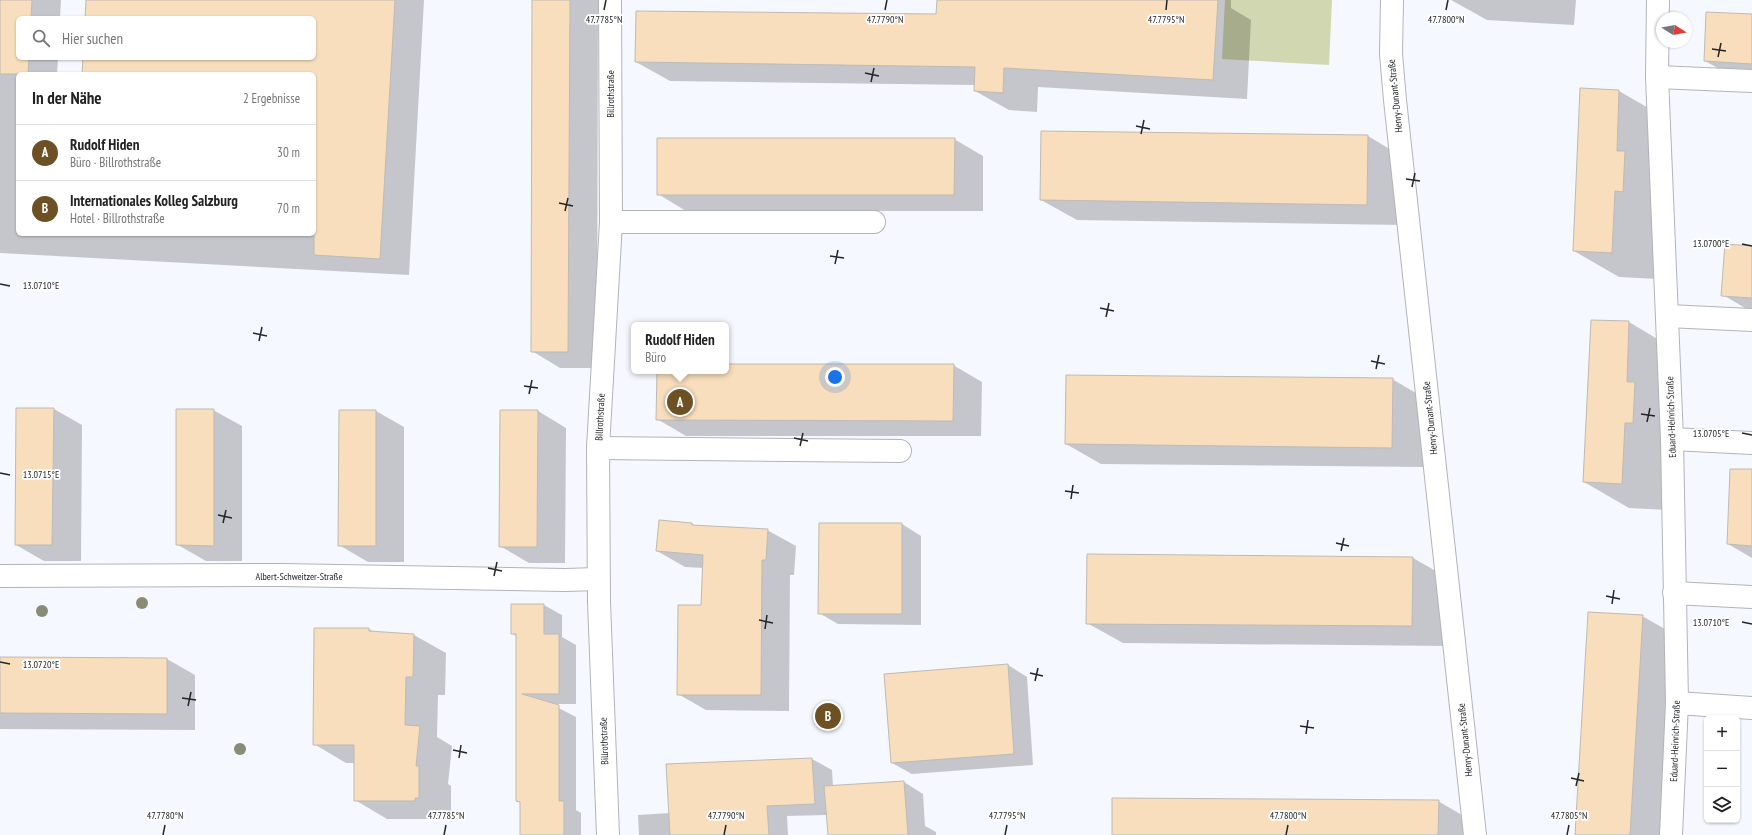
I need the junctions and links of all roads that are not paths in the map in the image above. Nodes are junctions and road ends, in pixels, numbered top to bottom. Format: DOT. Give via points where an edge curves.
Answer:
graph roads {
  1 [pos="610,0"];
  2 [pos="1392,0"];
  3 [pos="1658,0"];
  4 [pos="1657,77"];
  5 [pos="1752,80"];
  6 [pos="611,222"];
  7 [pos="874,222"];
  8 [pos="1668,316"];
  9 [pos="1752,320"];
  10 [pos="1672,439"];
  11 [pos="1752,443"];
  12 [pos="598,448"];
  13 [pos="900,451"];
  14 [pos="0,576"];
  15 [pos="598,579"];
  16 [pos="1674,593"];
  17 [pos="1752,597"];
  18 [pos="1677,703"];
  19 [pos="1752,708"];
  20 [pos="608,835"];
  21 [pos="1475,835"];
  22 [pos="1671,835"];
  1 -- 6 [label="street, Billrothstraße"];
  2 -- 21 [label="street, Henry-Dunant-Straße" via="1391,54 1395,100"];
  3 -- 4 [label="street, Eduard-Heinrich-Straße"];
  4 -- 5 [label="street"];
  4 -- 8 [label="street, Eduard-Heinrich-Straße"];
  6 -- 7 [label="street"];
  6 -- 12 [label="street, Billrothstraße"];
  8 -- 9 [label="street"];
  8 -- 10 [label="street, Eduard-Heinrich-Straße"];
  10 -- 11 [label="street"];
  10 -- 16 [label="street, Eduard-Heinrich-Straße"];
  12 -- 13 [label="street"];
  12 -- 15 [label="street, Billrothstraße"];
  14 -- 15 [label="street, Albert-Schweitzer-Straße" via="282,575"];
  15 -- 20 [label="street, Billrothstraße"];
  16 -- 17 [label="street"];
  16 -- 18 [label="street, Eduard-Heinrich-Straße"];
  18 -- 19 [label="street"];
  18 -- 22 [label="street, Eduard-Heinrich-Straße"];
}
